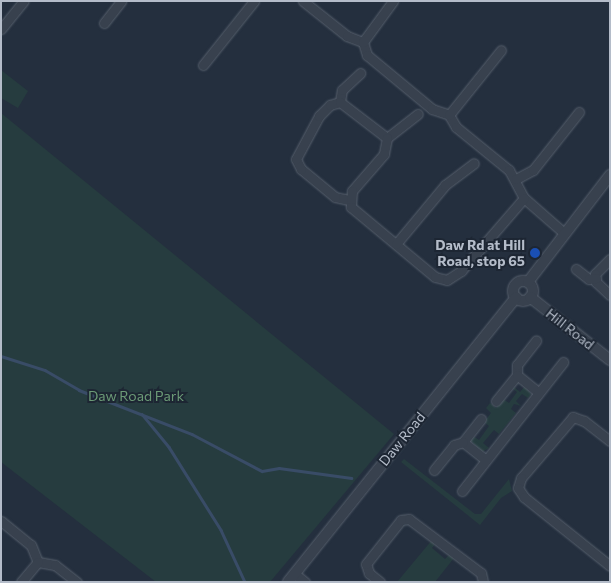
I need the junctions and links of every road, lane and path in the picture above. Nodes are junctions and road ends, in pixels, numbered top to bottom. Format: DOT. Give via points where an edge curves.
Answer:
graph roads {
  1 [pos="24,1"];
  2 [pos="121,1"];
  3 [pos="254,1"];
  4 [pos="303,1"];
  5 [pos="393,1"];
  6 [pos="104,23"];
  7 [pos="1,29"];
  8 [pos="363,42"];
  9 [pos="501,50"];
  10 [pos="203,65"];
  11 [pos="360,72"];
  12 [pos="340,102"];
  13 [pos="579,112"];
  14 [pos="418,114"];
  15 [pos="449,114"];
  16 [pos="387,138"];
  17 [pos="474,163"];
  18 [pos="610,175"];
  19 [pos="516,179"];
  20 [pos="524,198"];
  21 [pos="349,200"];
  22 [pos="564,233"];
  23 [pos="396,244"];
  24 [pos="610,259"];
  25 [pos="576,270"];
  26 [pos="596,278"];
  27 [pos="528,282"];
  28 [pos="610,295"];
  29 [pos="516,297"];
  30 [pos="530,298"];
  31 [pos="536,341"];
  32 [pos="610,360"];
  33 [pos="563,362"];
  34 [pos="517,375"];
  35 [pos="538,392"];
  36 [pos="496,401"];
  37 [pos="481,419"];
  38 [pos="610,441"];
  39 [pos="463,442"];
  40 [pos="486,460"];
  41 [pos="434,470"];
  42 [pos="462,491"];
  43 [pos="1,521"];
  44 [pos="38,562"];
  45 [pos="610,566"];
  46 [pos="291,578"];
  47 [pos="21,582"];
  48 [pos="76,582"];
  49 [pos="305,582"];
  50 [pos="380,582"];
  51 [pos="483,582"];
  1 -- 7 [label="street"];
  2 -- 6 [label="street"];
  3 -- 10 [label="street"];
  4 -- 8 [label="street" via="347,36"];
  5 -- 8 [label="street"];
  8 -- 15 [label="street" via="367,55 432,109"];
  9 -- 15 [label="street"];
  11 -- 12 [label="street" via="342,90"];
  12 -- 16 [label="street"];
  12 -- 21 [label="street" via="319,116 296,160 301,169 335,197"];
  13 -- 19 [label="street" via="533,170"];
  14 -- 16 [label="street"];
  15 -- 19 [label="street" via="456,127"];
  16 -- 21 [label="street" via="384,154"];
  17 -- 23 [label="street" via="445,186"];
  18 -- 22 [label="street, Daw Road"];
  19 -- 20 [label="street"];
  20 -- 22 [label="street"];
  20 -- 23 [label="street" via="461,271 447,280 435,277"];
  21 -- 23 [label="street" via="355,213"];
  22 -- 27 [label="street, Daw Road"];
  24 -- 26 [label="street" via="598,270"];
  25 -- 26 [label="street" via="589,279"];
  26 -- 28 [label="street"];
  27 -- 29 [label="street, Daw Road" via="516,284"];
  27 -- 30 [label="street" via="533,290"];
  29 -- 30 [label="street"];
  29 -- 46 [label="street, Daw Road"];
  30 -- 32 [label="street, Hill Road"];
  31 -- 34 [label="street" via="517,365"];
  33 -- 35 [label="street"];
  34 -- 35 [label="street"];
  34 -- 36 [label="street"];
  35 -- 40 [label="street"];
  37 -- 39 [label="street"];
  38 -- 45 [label="street" via="584,420 573,417 521,478 518,488 524,497"];
  39 -- 40 [label="street"];
  39 -- 41 [label="street" via="454,445"];
  40 -- 42 [label="street"];
  43 -- 44 [label="street" via="31,545"];
  44 -- 47 [label="street"];
  44 -- 48 [label="street" via="56,565"];
  46 -- 49 [label="street"];
  50 -- 51 [label="street" via="369,574 366,564 400,520 409,519 480,573"];
}
